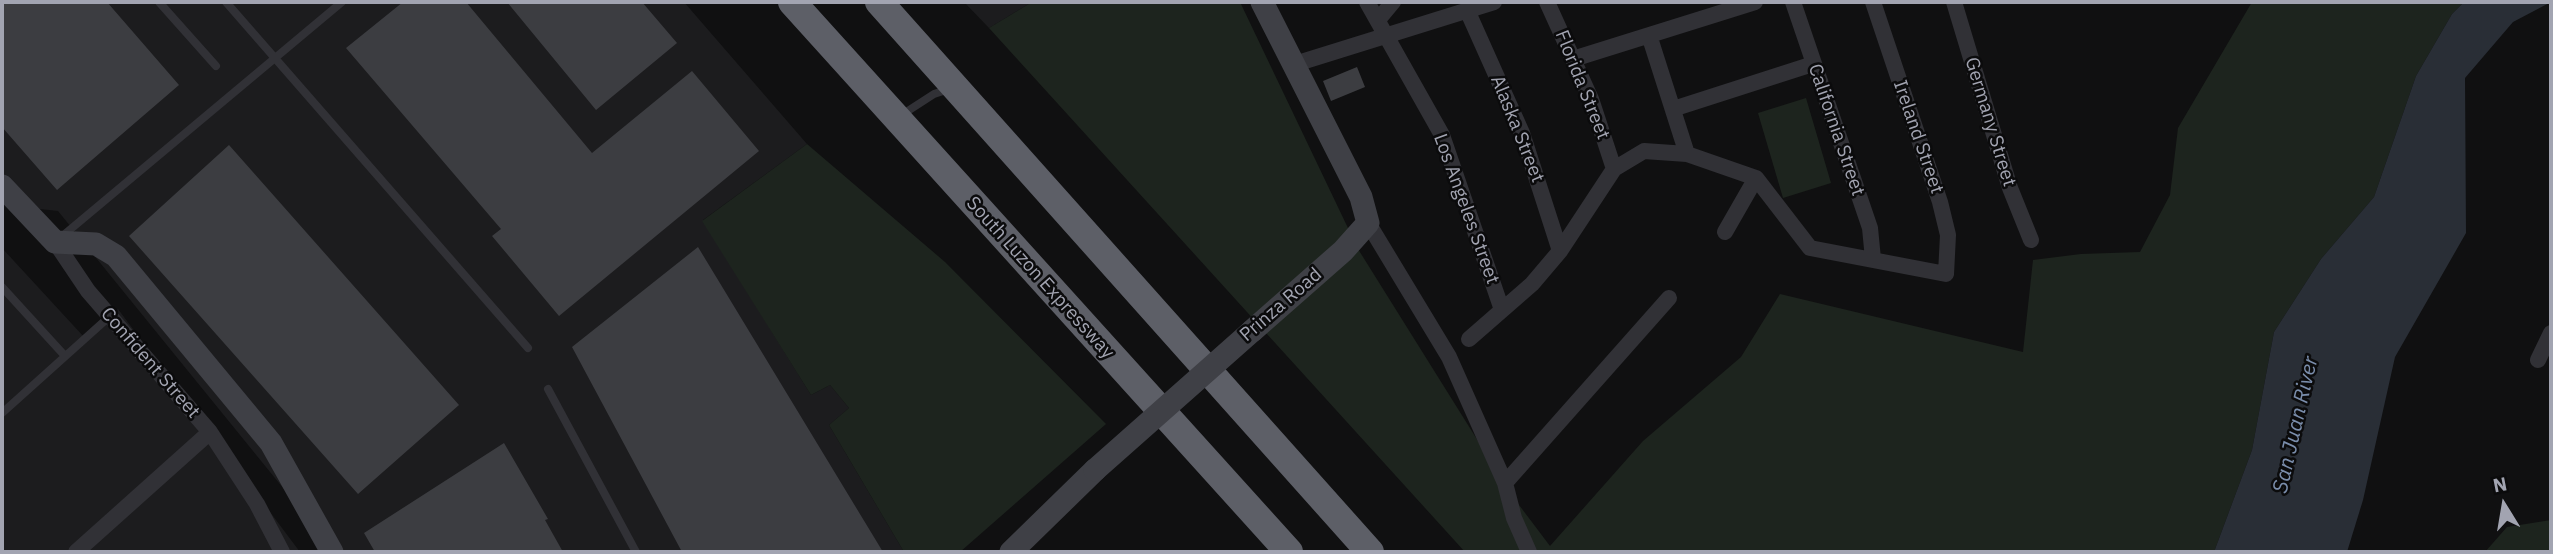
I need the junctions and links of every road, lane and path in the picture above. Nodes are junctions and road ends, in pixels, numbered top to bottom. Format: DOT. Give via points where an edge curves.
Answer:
graph roads {
  1 [pos="159,2"];
  2 [pos="226,2"];
  3 [pos="342,2"];
  4 [pos="792,2"];
  5 [pos="879,2"];
  6 [pos="1262,2"];
  7 [pos="1367,2"];
  8 [pos="1392,2"];
  9 [pos="1494,2"];
  10 [pos="1547,2"];
  11 [pos="1755,2"];
  12 [pos="1793,2"];
  13 [pos="1873,2"];
  14 [pos="1954,2"];
  15 [pos="1467,10"];
  16 [pos="1378,20"];
  17 [pos="1387,35"];
  18 [pos="1649,35"];
  19 [pos="276,59"];
  20 [pos="1573,59"];
  21 [pos="1295,64"];
  22 [pos="1813,64"];
  23 [pos="216,66"];
  24 [pos="956,87"];
  25 [pos="1673,109"];
  26 [pos="897,118"];
  27 [pos="1687,154"];
  28 [pos="1614,169"];
  29 [pos="1756,178"];
  30 [pos="2,186"];
  31 [pos="1368,223"];
  32 [pos="1726,232"];
  33 [pos="2031,240"];
  34 [pos="55,242"];
  35 [pos="1560,251"];
  36 [pos="1873,259"];
  37 [pos="2,287"];
  38 [pos="1669,298"];
  39 [pos="1502,310"];
  40 [pos="109,317"];
  41 [pos="2551,333"];
  42 [pos="1469,339"];
  43 [pos="528,348"];
  44 [pos="65,356"];
  45 [pos="2538,360"];
  46 [pos="548,389"];
  47 [pos="2,413"];
  48 [pos="210,432"];
  49 [pos="1505,483"];
  50 [pos="76,552"];
  51 [pos="282,552"];
  52 [pos="332,552"];
  53 [pos="636,552"];
  54 [pos="1011,552"];
  55 [pos="1289,552"];
  56 [pos="1370,552"];
  57 [pos="1529,552"];
  1 -- 23 [label="lane"];
  2 -- 19 [label="lane"];
  3 -- 19 [label="lane"];
  4 -- 26 [label="highway, South Luzon Expressway"];
  5 -- 24 [label="highway"];
  6 -- 21 [label="main road"];
  7 -- 16 [label="street, Los Angeles Street"];
  8 -- 16 [label="street"];
  9 -- 15 [label="street"];
  10 -- 20 [label="street, Florida Street"];
  11 -- 18 [label="street"];
  12 -- 22 [label="street, California Street"];
  13 -- 36 [label="street, Ireland Street" via="1948,235 1946,274"];
  14 -- 33 [label="street, Germany Street" via="2010,188"];
  15 -- 17 [label="street"];
  15 -- 35 [label="street, Alaska Street" via="1522,133"];
  16 -- 17 [label="street, Los Angeles Street"];
  17 -- 21 [label="street"];
  17 -- 39 [label="street, Los Angeles Street" via="1442,135"];
  18 -- 20 [label="street"];
  18 -- 25 [label="street"];
  19 -- 34 [label="lane"];
  19 -- 43 [label="lane"];
  20 -- 28 [label="street, Florida Street"];
  21 -- 31 [label="main road" via="1362,197"];
  22 -- 25 [label="street"];
  22 -- 36 [label="street, California Street" via="1870,228"];
  24 -- 26 [label="lane" via="934,94"];
  24 -- 56 [label="highway"];
  25 -- 27 [label="street"];
  26 -- 55 [label="highway, South Luzon Expressway"];
  27 -- 28 [label="street" via="1644,151"];
  27 -- 29 [label="street"];
  28 -- 35 [label="street"];
  29 -- 32 [label="street"];
  29 -- 36 [label="street" via="1810,248"];
  30 -- 34 [label="main road, Confident Street"];
  31 -- 49 [label="street" via="1449,357"];
  31 -- 54 [label="main road, Prinza Road, bridge" via="1343,251 1095,470"];
  34 -- 40 [label="street, Confident Street"];
  34 -- 52 [label="main road" via="96,244 116,256 271,443"];
  35 -- 39 [label="street"];
  37 -- 44 [label="lane"];
  38 -- 49 [label="street"];
  39 -- 42 [label="street"];
  40 -- 44 [label="lane"];
  40 -- 48 [label="street, Confident Street"];
  41 -- 45 [label="street"];
  44 -- 47 [label="lane"];
  46 -- 53 [label="lane"];
  48 -- 50 [label="street"];
  48 -- 51 [label="street, Confident Street"];
  49 -- 57 [label="street"];
}
